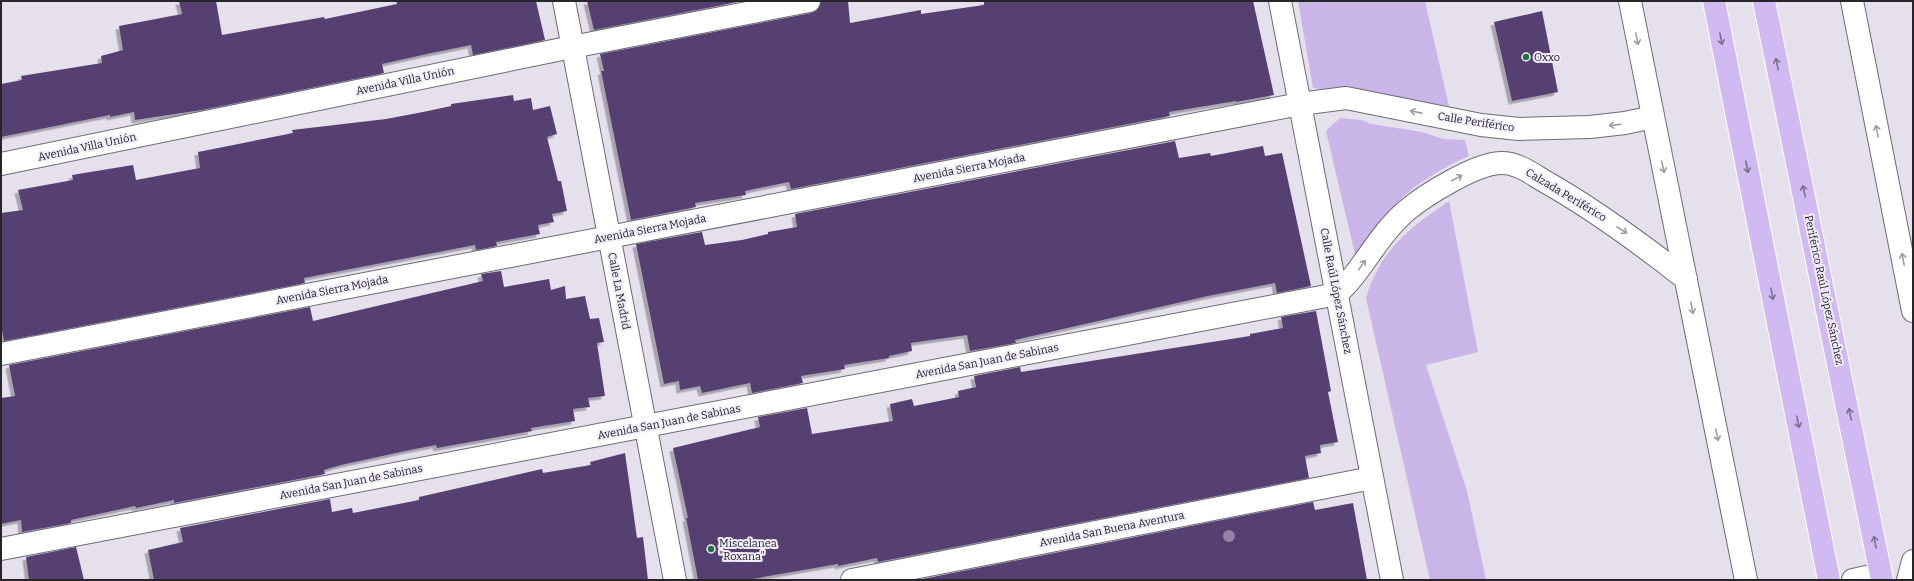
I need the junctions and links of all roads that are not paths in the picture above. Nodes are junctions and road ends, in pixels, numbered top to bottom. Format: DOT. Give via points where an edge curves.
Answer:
graph roads {
  1 [pos="564,1"];
  2 [pos="809,1"];
  3 [pos="1280,1"];
  4 [pos="1630,1"];
  5 [pos="1714,1"];
  6 [pos="1764,1"];
  7 [pos="1852,1"];
  8 [pos="572,46"];
  9 [pos="1300,104"];
  10 [pos="1653,118"];
  11 [pos="1,164"];
  12 [pos="609,237"];
  13 [pos="1686,279"];
  14 [pos="1337,294"];
  15 [pos="1913,311"];
  16 [pos="1,354"];
  17 [pos="645,426"];
  18 [pos="1372,478"];
  19 [pos="1,549"];
  20 [pos="1913,561"];
  21 [pos="675,580"];
  22 [pos="852,580"];
  23 [pos="1392,580"];
  24 [pos="1746,580"];
  25 [pos="1829,580"];
  26 [pos="1853,580"];
  27 [pos="1881,580"];
  28 [pos="1908,580"];
  1 -- 8 [label="street, Calle La Madrid"];
  2 -- 8 [label="street, Avenida Villa Unión"];
  3 -- 9 [label="street, Calle Raúl López Sánchez"];
  4 -- 10 [label="street, one-way"];
  5 -- 25 [label="highway, one-way"];
  27 -- 6 [label="highway, Periférico Raúl López Sánchez, one-way"];
  15 -- 7 [label="street, one-way"];
  8 -- 11 [label="street, Avenida Villa Unión"];
  8 -- 12 [label="street, Calle La Madrid"];
  10 -- 9 [label="street, Calle Periférico, one-way" via="1590,128 1519,129 1481,125 1346,98"];
  9 -- 12 [label="street, Avenida Sierra Mojada"];
  9 -- 14 [label="street, Calle Raúl López Sánchez"];
  10 -- 13 [label="street, one-way"];
  12 -- 16 [label="street, Avenida Sierra Mojada"];
  12 -- 17 [label="street, Calle La Madrid"];
  14 -- 13 [label="street, Calzada Periférico, one-way" via="1386,231 1406,211 1430,193 1461,176 1500,163 1519,167 1565,193 1628,234"];
  13 -- 24 [label="street, one-way"];
  14 -- 17 [label="street, Avenida San Juan de Sabinas"];
  14 -- 18 [label="street, Calle Raúl López Sánchez"];
  17 -- 19 [label="street, Avenida San Juan de Sabinas"];
  17 -- 21 [label="street, Calle La Madrid"];
  18 -- 22 [label="street, Avenida San Buena Aventura"];
  18 -- 23 [label="street, Calle Raúl López Sánchez"];
  20 -- 28 [label="street"];
  26 -- 27 [label="street, Periférico Raúl López Sánchez" via="1871,576"];
}
